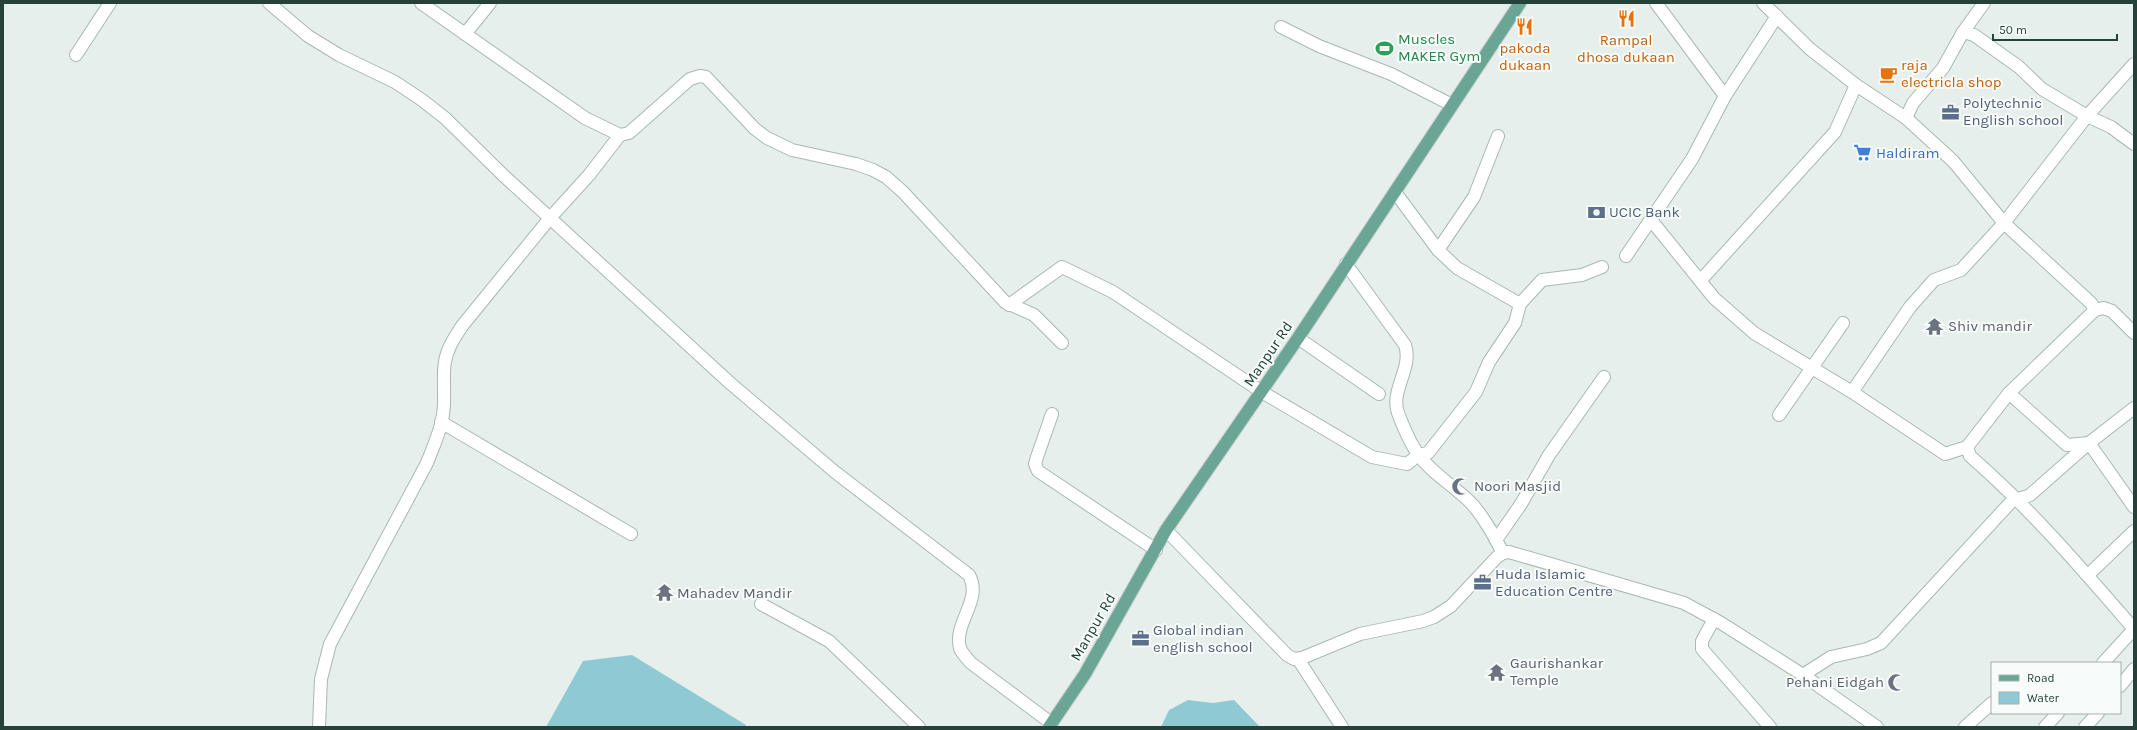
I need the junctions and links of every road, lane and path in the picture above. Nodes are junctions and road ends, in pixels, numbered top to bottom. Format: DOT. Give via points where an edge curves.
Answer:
graph roads {
  1 [pos="110,3"];
  2 [pos="269,3"];
  3 [pos="421,3"];
  4 [pos="490,3"];
  5 [pos="1520,3"];
  6 [pos="1656,3"];
  7 [pos="1763,3"];
  8 [pos="1984,3"];
  9 [pos="1777,16"];
  10 [pos="1281,27"];
  11 [pos="1963,32"];
  12 [pos="466,34"];
  13 [pos="76,55"];
  14 [pos="2134,64"];
  15 [pos="1856,85"];
  16 [pos="1724,96"];
  17 [pos="1452,105"];
  18 [pos="2087,116"];
  19 [pos="1906,118"];
  20 [pos="620,135"];
  21 [pos="1498,136"];
  22 [pos="2134,144"];
  23 [pos="1396,192"];
  24 [pos="550,218"];
  25 [pos="1651,220"];
  26 [pos="2004,223"];
  27 [pos="1438,250"];
  28 [pos="1626,256"];
  29 [pos="1346,264"];
  30 [pos="1602,267"];
  31 [pos="1701,280"];
  32 [pos="1520,304"];
  33 [pos="1009,305"];
  34 [pos="2095,310"];
  35 [pos="1843,323"];
  36 [pos="2134,333"];
  37 [pos="1298,338"];
  38 [pos="1062,343"];
  39 [pos="1811,368"];
  40 [pos="1604,377"];
  41 [pos="1262,392"];
  42 [pos="1852,392"];
  43 [pos="2009,393"];
  44 [pos="1379,394"];
  45 [pos="2134,408"];
  46 [pos="1052,414"];
  47 [pos="1780,415"];
  48 [pos="441,422"];
  49 [pos="2089,443"];
  50 [pos="1967,446"];
  51 [pos="1418,455"];
  52 [pos="2017,498"];
  53 [pos="2134,508"];
  54 [pos="1166,530"];
  55 [pos="2134,531"];
  56 [pos="631,534"];
  57 [pos="1496,540"];
  58 [pos="1156,550"];
  59 [pos="1503,553"];
  60 [pos="2088,575"];
  61 [pos="761,604"];
  62 [pos="1714,619"];
  63 [pos="2134,629"];
  64 [pos="1298,659"];
  65 [pos="2104,662"];
  66 [pos="2134,669"];
  67 [pos="1803,675"];
  68 [pos="2121,685"];
  69 [pos="1991,704"];
  70 [pos="2057,714"];
  71 [pos="2097,714"];
  72 [pos="1050,725"];
  73 [pos="319,727"];
  74 [pos="919,727"];
  75 [pos="1342,727"];
  76 [pos="1770,727"];
  77 [pos="1877,727"];
  78 [pos="1965,727"];
  79 [pos="2045,727"];
  80 [pos="2085,727"];
  1 -- 13 [label="street"];
  2 -- 24 [label="street" via="308,36 339,55 395,82 422,100 445,118"];
  3 -- 12 [label="street"];
  4 -- 12 [label="street"];
  5 -- 17 [label="main road, Manpur Rd"];
  6 -- 16 [label="street"];
  7 -- 9 [label="street"];
  8 -- 11 [label="street"];
  9 -- 15 [label="street" via="1810,49"];
  9 -- 16 [label="street"];
  10 -- 17 [label="street" via="1319,46 1385,71"];
  11 -- 18 [label="street" via="1974,35 2019,67 2042,88"];
  11 -- 19 [label="street" via="1943,68 1913,103"];
  12 -- 20 [label="street" via="585,118"];
  14 -- 18 [label="street"];
  15 -- 19 [label="street"];
  15 -- 31 [label="street" via="1835,132"];
  16 -- 25 [label="street" via="1692,159"];
  17 -- 23 [label="main road, Manpur Rd"];
  18 -- 22 [label="street" via="2111,127"];
  18 -- 26 [label="street"];
  19 -- 26 [label="street" via="1953,161"];
  20 -- 24 [label="street" via="589,175"];
  20 -- 33 [label="street" via="629,133 690,79 706,77 755,129 779,145 856,164 886,177"];
  21 -- 27 [label="street" via="1474,197"];
  23 -- 27 [label="street"];
  23 -- 29 [label="main road, Manpur Rd"];
  24 -- 48 [label="street" via="451,343 444,363 446,394"];
  24 -- 72 [label="street" via="730,383 835,472 969,575 974,588 959,642 963,654"];
  25 -- 28 [label="street"];
  25 -- 31 [label="street"];
  26 -- 34 [label="street" via="2091,303"];
  26 -- 42 [label="street" via="1961,270 1934,280 1910,307"];
  27 -- 32 [label="street" via="1457,268"];
  29 -- 37 [label="main road, Manpur Rd"];
  29 -- 51 [label="street" via="1405,345 1407,357 1397,407"];
  30 -- 32 [label="street" via="1582,275 1542,280"];
  31 -- 39 [label="street" via="1714,298 1754,333"];
  32 -- 51 [label="street" via="1515,323 1489,362 1476,392 1428,453"];
  33 -- 38 [label="street" via="1034,315"];
  33 -- 41 [label="street" via="1062,268 1113,292"];
  34 -- 36 [label="street" via="2103,308 2112,311"];
  34 -- 43 [label="street"];
  35 -- 39 [label="street"];
  37 -- 41 [label="main road, Manpur Rd"];
  37 -- 44 [label="street"];
  39 -- 42 [label="street"];
  39 -- 47 [label="street"];
  40 -- 57 [label="street" via="1549,455 1521,504"];
  41 -- 51 [label="street" via="1372,457 1407,464"];
  41 -- 54 [label="main road, Manpur Rd"];
  42 -- 50 [label="street" via="1945,454"];
  43 -- 49 [label="street" via="2067,445"];
  43 -- 50 [label="street"];
  45 -- 49 [label="street"];
  46 -- 58 [label="street" via="1037,457 1038,471"];
  48 -- 56 [label="street"];
  48 -- 73 [label="street" via="427,463 330,644 321,679"];
  49 -- 52 [label="street" via="2030,495"];
  49 -- 53 [label="street"];
  50 -- 52 [label="street" via="1970,456"];
  51 -- 57 [label="street" via="1472,504"];
  52 -- 60 [label="street"];
  52 -- 67 [label="street" via="1887,638 1867,649 1831,657"];
  54 -- 58 [label="main road, Manpur Rd"];
  54 -- 64 [label="street" via="1287,655"];
  55 -- 60 [label="street"];
  57 -- 59 [label="street"];
  58 -- 72 [label="main road, Manpur Rd" via="1084,674"];
  59 -- 62 [label="street" via="1513,553 1659,595 1684,603"];
  59 -- 64 [label="street" via="1450,606 1434,617 1360,634"];
  60 -- 63 [label="street"];
  61 -- 74 [label="street" via="829,641"];
  62 -- 67 [label="street"];
  62 -- 76 [label="street" via="1701,644 1702,650"];
  63 -- 65 [label="street"];
  64 -- 75 [label="street"];
  66 -- 68 [label="street"];
  67 -- 77 [label="street"];
  69 -- 78 [label="street"];
  70 -- 79 [label="street"];
  71 -- 80 [label="street"];
}
